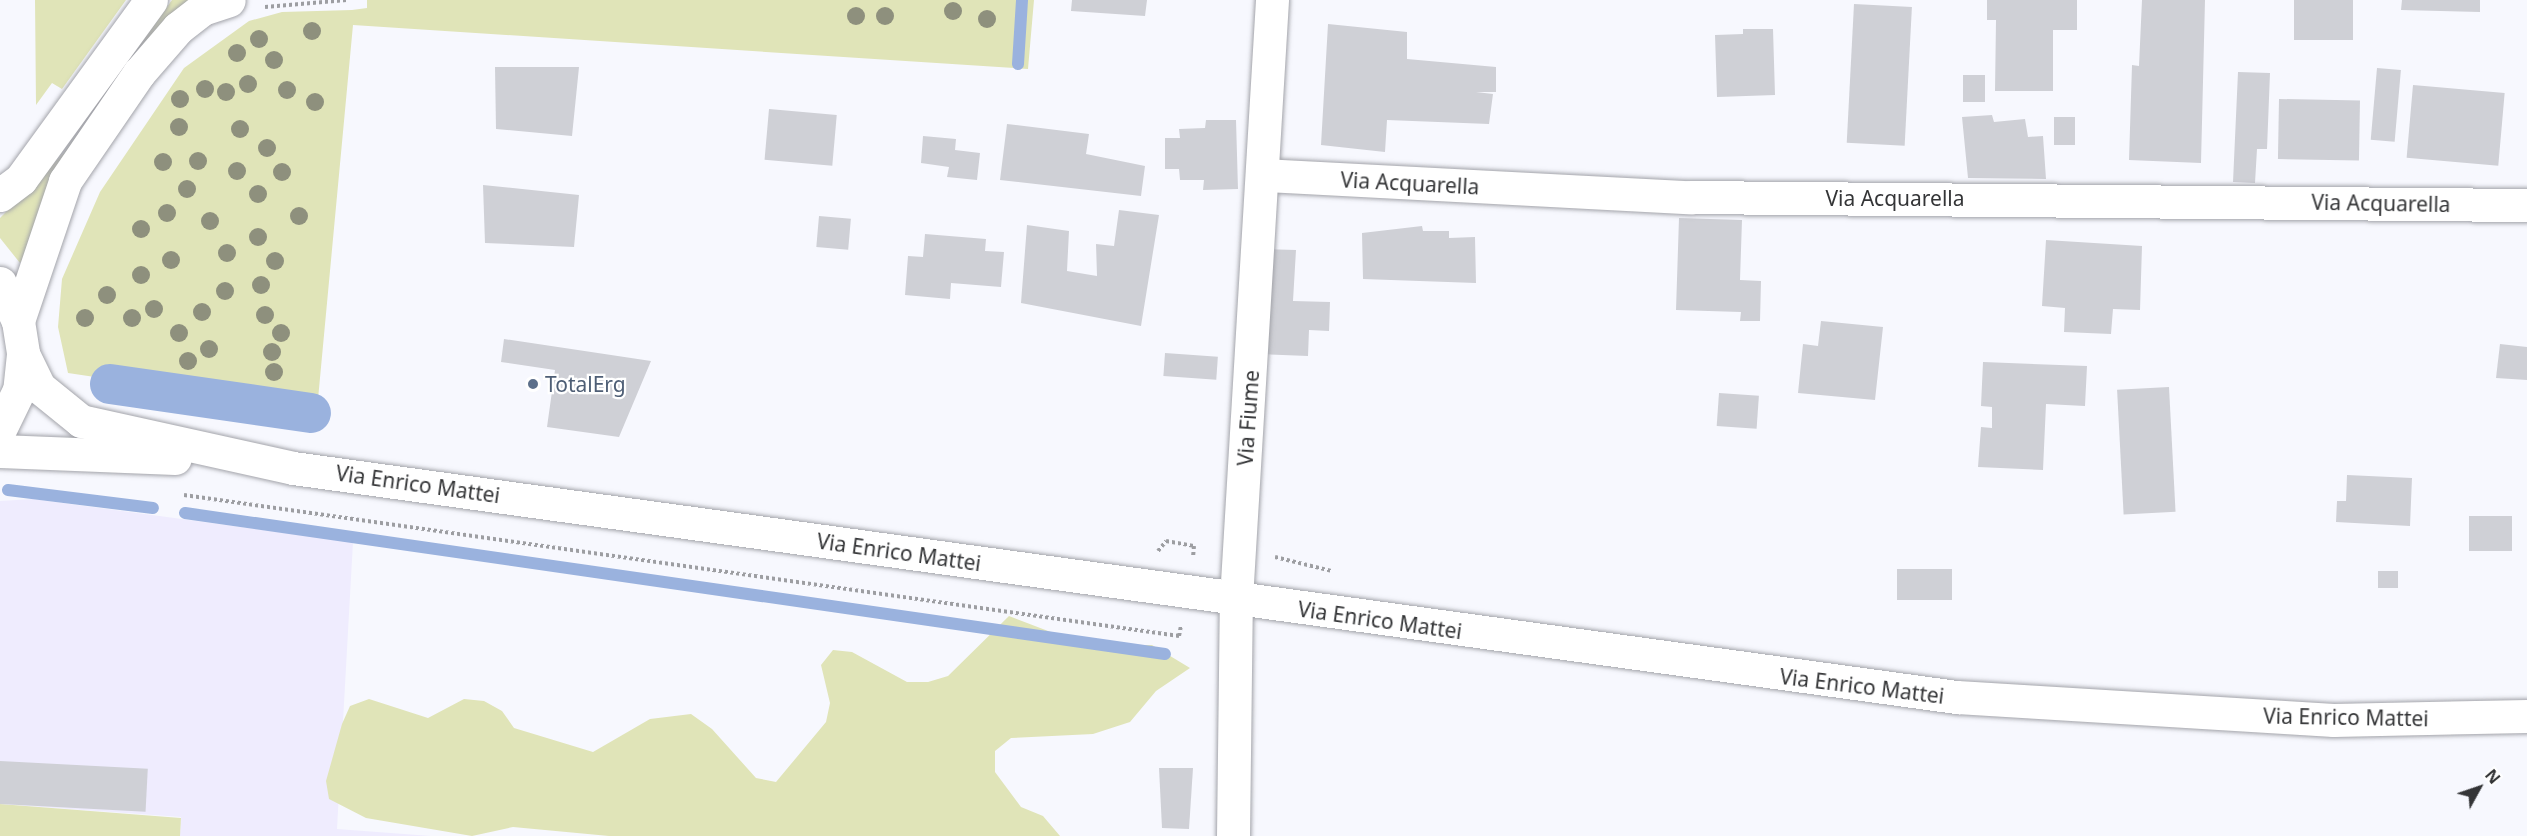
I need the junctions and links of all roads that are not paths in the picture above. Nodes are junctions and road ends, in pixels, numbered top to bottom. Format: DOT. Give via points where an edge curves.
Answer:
graph roads {
  1 [pos="151,0"];
  2 [pos="229,0"];
  3 [pos="1272,0"];
  4 [pos="1264,175"];
  5 [pos="0,195"];
  6 [pos="2527,205"];
  7 [pos="0,283"];
  8 [pos="18,321"];
  9 [pos="23,354"];
  10 [pos="0,429"];
  11 [pos="0,451"];
  12 [pos="239,459"];
  13 [pos="1236,599"];
  14 [pos="2527,716"];
  15 [pos="1233,836"];
  1 -- 5 [label="main road" via="21,179"];
  2 -- 8 [label="main road" via="202,9 178,28 138,74 65,181"];
  3 -- 4 [label="main road, Via Fiume"];
  4 -- 6 [label="main road, Via Acquarella" via="1690,197"];
  4 -- 13 [label="main road, Via Fiume"];
  7 -- 8 [label="main road, Via Enrico Mattei"];
  8 -- 9 [label="main road, Via Enrico Mattei"];
  9 -- 10 [label="main road, Via Enrico Mattei" via="19,390"];
  9 -- 12 [label="main road, Via Enrico Mattei" via="39,387 81,421"];
  11 -- 12 [label="main road, Via Enrico Mattei"];
  12 -- 13 [label="main road, Via Enrico Mattei"];
  13 -- 14 [label="main road, Via Enrico Mattei" via="1958,698 2333,720"];
  13 -- 15 [label="main road, Via Fiume"];
}
